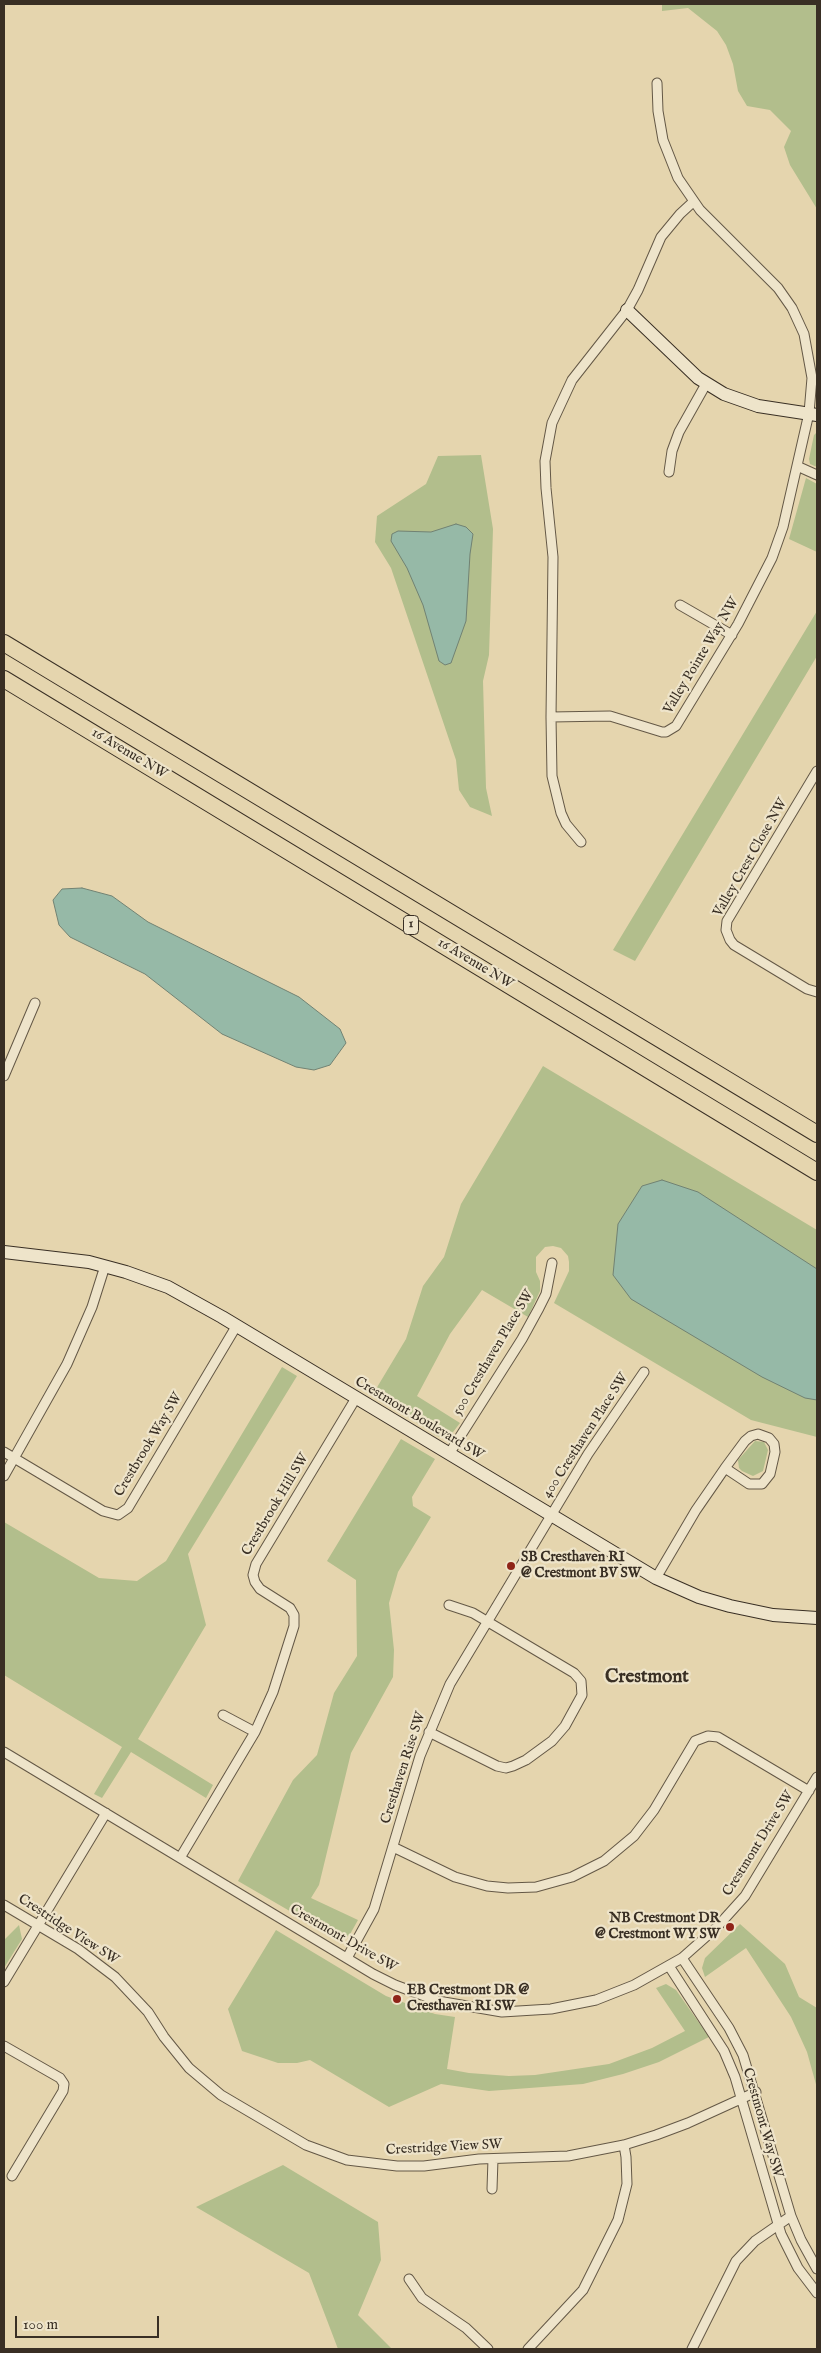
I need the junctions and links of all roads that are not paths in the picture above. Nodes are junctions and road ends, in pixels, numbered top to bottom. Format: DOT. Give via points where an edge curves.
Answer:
graph roads {
  1 [pos="657,83"];
  2 [pos="694,202"];
  3 [pos="627,310"];
  4 [pos="706,384"];
  5 [pos="813,414"];
  6 [pos="797,466"];
  7 [pos="669,472"];
  8 [pos="817,475"];
  9 [pos="680,605"];
  10 [pos="732,635"];
  11 [pos="4,643"];
  12 [pos="4,679"];
  13 [pos="551,717"];
  14 [pos="817,772"];
  15 [pos="815,781"];
  16 [pos="581,842"];
  17 [pos="817,992"];
  18 [pos="35,1003"];
  19 [pos="4,1076"];
  20 [pos="817,1134"];
  21 [pos="817,1172"];
  22 [pos="4,1252"];
  23 [pos="552,1263"];
  24 [pos="105,1266"];
  25 [pos="237,1325"];
  26 [pos="644,1372"];
  27 [pos="356,1398"];
  28 [pos="4,1452"];
  29 [pos="449,1454"];
  30 [pos="13,1458"];
  31 [pos="726,1468"];
  32 [pos="4,1476"];
  33 [pos="550,1516"];
  34 [pos="656,1578"];
  35 [pos="449,1605"];
  36 [pos="817,1618"];
  37 [pos="487,1621"];
  38 [pos="223,1715"];
  39 [pos="255,1732"];
  40 [pos="429,1732"];
  41 [pos="4,1752"];
  42 [pos="817,1777"];
  43 [pos="809,1791"];
  44 [pos="106,1813"];
  45 [pos="392,1847"];
  46 [pos="180,1858"];
  47 [pos="4,1905"];
  48 [pos="38,1925"];
  49 [pos="347,1958"];
  50 [pos="682,1958"];
  51 [pos="669,1966"];
  52 [pos="4,1982"];
  53 [pos="4,2046"];
  54 [pos="756,2092"];
  55 [pos="742,2099"];
  56 [pos="624,2145"];
  57 [pos="493,2159"];
  58 [pos="12,2176"];
  59 [pos="492,2189"];
  60 [pos="791,2216"];
  61 [pos="778,2224"];
  62 [pos="817,2269"];
  63 [pos="409,2279"];
  64 [pos="817,2294"];
  65 [pos="488,2349"];
  66 [pos="528,2349"];
  67 [pos="692,2349"];
  1 -- 2 [label="street, Valley Pointe Way NW" via="659,123 666,150 678,178"];
  2 -- 3 [label="street" via="661,237"];
  2 -- 5 [label="street, Valley Pointe Way NW" via="766,275 792,308 808,348"];
  3 -- 4 [label="street"];
  3 -- 13 [label="street" via="572,380 558,406 548,439 546,488 554,557"];
  4 -- 5 [label="street" via="741,402"];
  4 -- 7 [label="street" via="679,432"];
  5 -- 6 [label="street, Valley Pointe Way NW"];
  6 -- 8 [label="street"];
  6 -- 10 [label="street, Valley Pointe Way NW" via="772,558"];
  9 -- 10 [label="street"];
  10 -- 13 [label="street, Valley Pointe Way NW" via="672,730 657,731 610,716"];
  11 -- 20 [label="highway, 1"];
  12 -- 21 [label="highway, 16 Avenue NW / 1"];
  13 -- 16 [label="street" via="552,776 561,813"];
  14 -- 15 [label="street, Valley Crest Close NW"];
  15 -- 17 [label="street, Valley Crest Close NW" via="727,921 726,930 734,945"];
  18 -- 19 [label="street"];
  22 -- 24 [label="street, Crestmont Boulevard SW" via="74,1259"];
  23 -- 29 [label="street, 500 Cresthaven Place SW" via="546,1294 539,1308"];
  24 -- 25 [label="street, Crestmont Boulevard SW" via="168,1287"];
  24 -- 30 [label="street" via="92,1307 67,1364"];
  25 -- 27 [label="street, Crestmont Boulevard SW"];
  25 -- 30 [label="street, Crestbrook Way SW" via="128,1508 118,1515 103,1511"];
  26 -- 33 [label="street, 400 Cresthaven Place SW"];
  27 -- 29 [label="street, Crestmont Boulevard SW"];
  27 -- 39 [label="street, Crestbrook Hill SW" via="254,1569 258,1586 290,1608 294,1619 278,1679"];
  28 -- 30 [label="street, Crestbrook Way SW"];
  29 -- 33 [label="street, Crestmont Boulevard SW"];
  30 -- 32 [label="street"];
  31 -- 31 [label="street" via="749,1484 762,1484 770,1474 774,1444 766,1436 751,1436"];
  31 -- 34 [label="street"];
  33 -- 34 [label="street, Crestmont Boulevard SW"];
  33 -- 37 [label="street, Cresthaven Rise SW"];
  34 -- 36 [label="street, Crestmont Boulevard SW" via="699,1597 730,1606 773,1615"];
  35 -- 37 [label="street"];
  37 -- 40 [label="street, Cresthaven Rise SW" via="450,1684"];
  37 -- 40 [label="street" via="578,1677 583,1690 581,1700 552,1741 513,1766 497,1766"];
  38 -- 39 [label="street"];
  39 -- 46 [label="street, Crestbrook Hill SW"];
  40 -- 45 [label="street, Cresthaven Rise SW"];
  41 -- 44 [label="street, Crestmont Drive SW"];
  42 -- 43 [label="street, Crestmont Drive SW"];
  43 -- 45 [label="street" via="718,1737 708,1736 695,1741 654,1810 634,1836 604,1862 572,1877 536,1887 487,1886 455,1877"];
  43 -- 50 [label="street, Crestmont Drive SW" via="745,1896"];
  44 -- 46 [label="street, Crestmont Drive SW"];
  44 -- 48 [label="street"];
  45 -- 49 [label="street, Cresthaven Rise SW" via="374,1910"];
  46 -- 49 [label="street, Crestmont Drive SW"];
  47 -- 48 [label="street, Crestridge View SW"];
  48 -- 52 [label="street"];
  48 -- 57 [label="street, Crestridge View SW" via="114,1977 148,2012 176,2053 205,2082 235,2105 306,2145 347,2160 397,2166"];
  49 -- 51 [label="street, Crestmont Drive SW" via="417,1995 458,2006 502,2012 560,2008 596,2000"];
  50 -- 51 [label="street, Crestmont Drive SW"];
  50 -- 54 [label="street, Crestmont Way SW" via="736,2040"];
  51 -- 55 [label="street, Crestmont Way SW" via="718,2040"];
  53 -- 58 [label="street" via="60,2078 64,2084 63,2091"];
  54 -- 55 [label="street, Crestridge View SW"];
  54 -- 60 [label="street, Crestmont Way SW"];
  55 -- 56 [label="street, Crestridge View SW" via="688,2123"];
  55 -- 61 [label="street, Crestmont Way SW"];
  56 -- 57 [label="street, Crestridge View SW" via="568,2156"];
  56 -- 66 [label="street" via="626,2194 612,2234 580,2294"];
  57 -- 59 [label="street"];
  60 -- 61 [label="street"];
  60 -- 62 [label="street, Crestmont Way SW"];
  61 -- 64 [label="street, Crestmont Way SW" via="798,2268"];
  61 -- 67 [label="street" via="736,2261"];
  63 -- 65 [label="street" via="422,2298 466,2328"];
}
